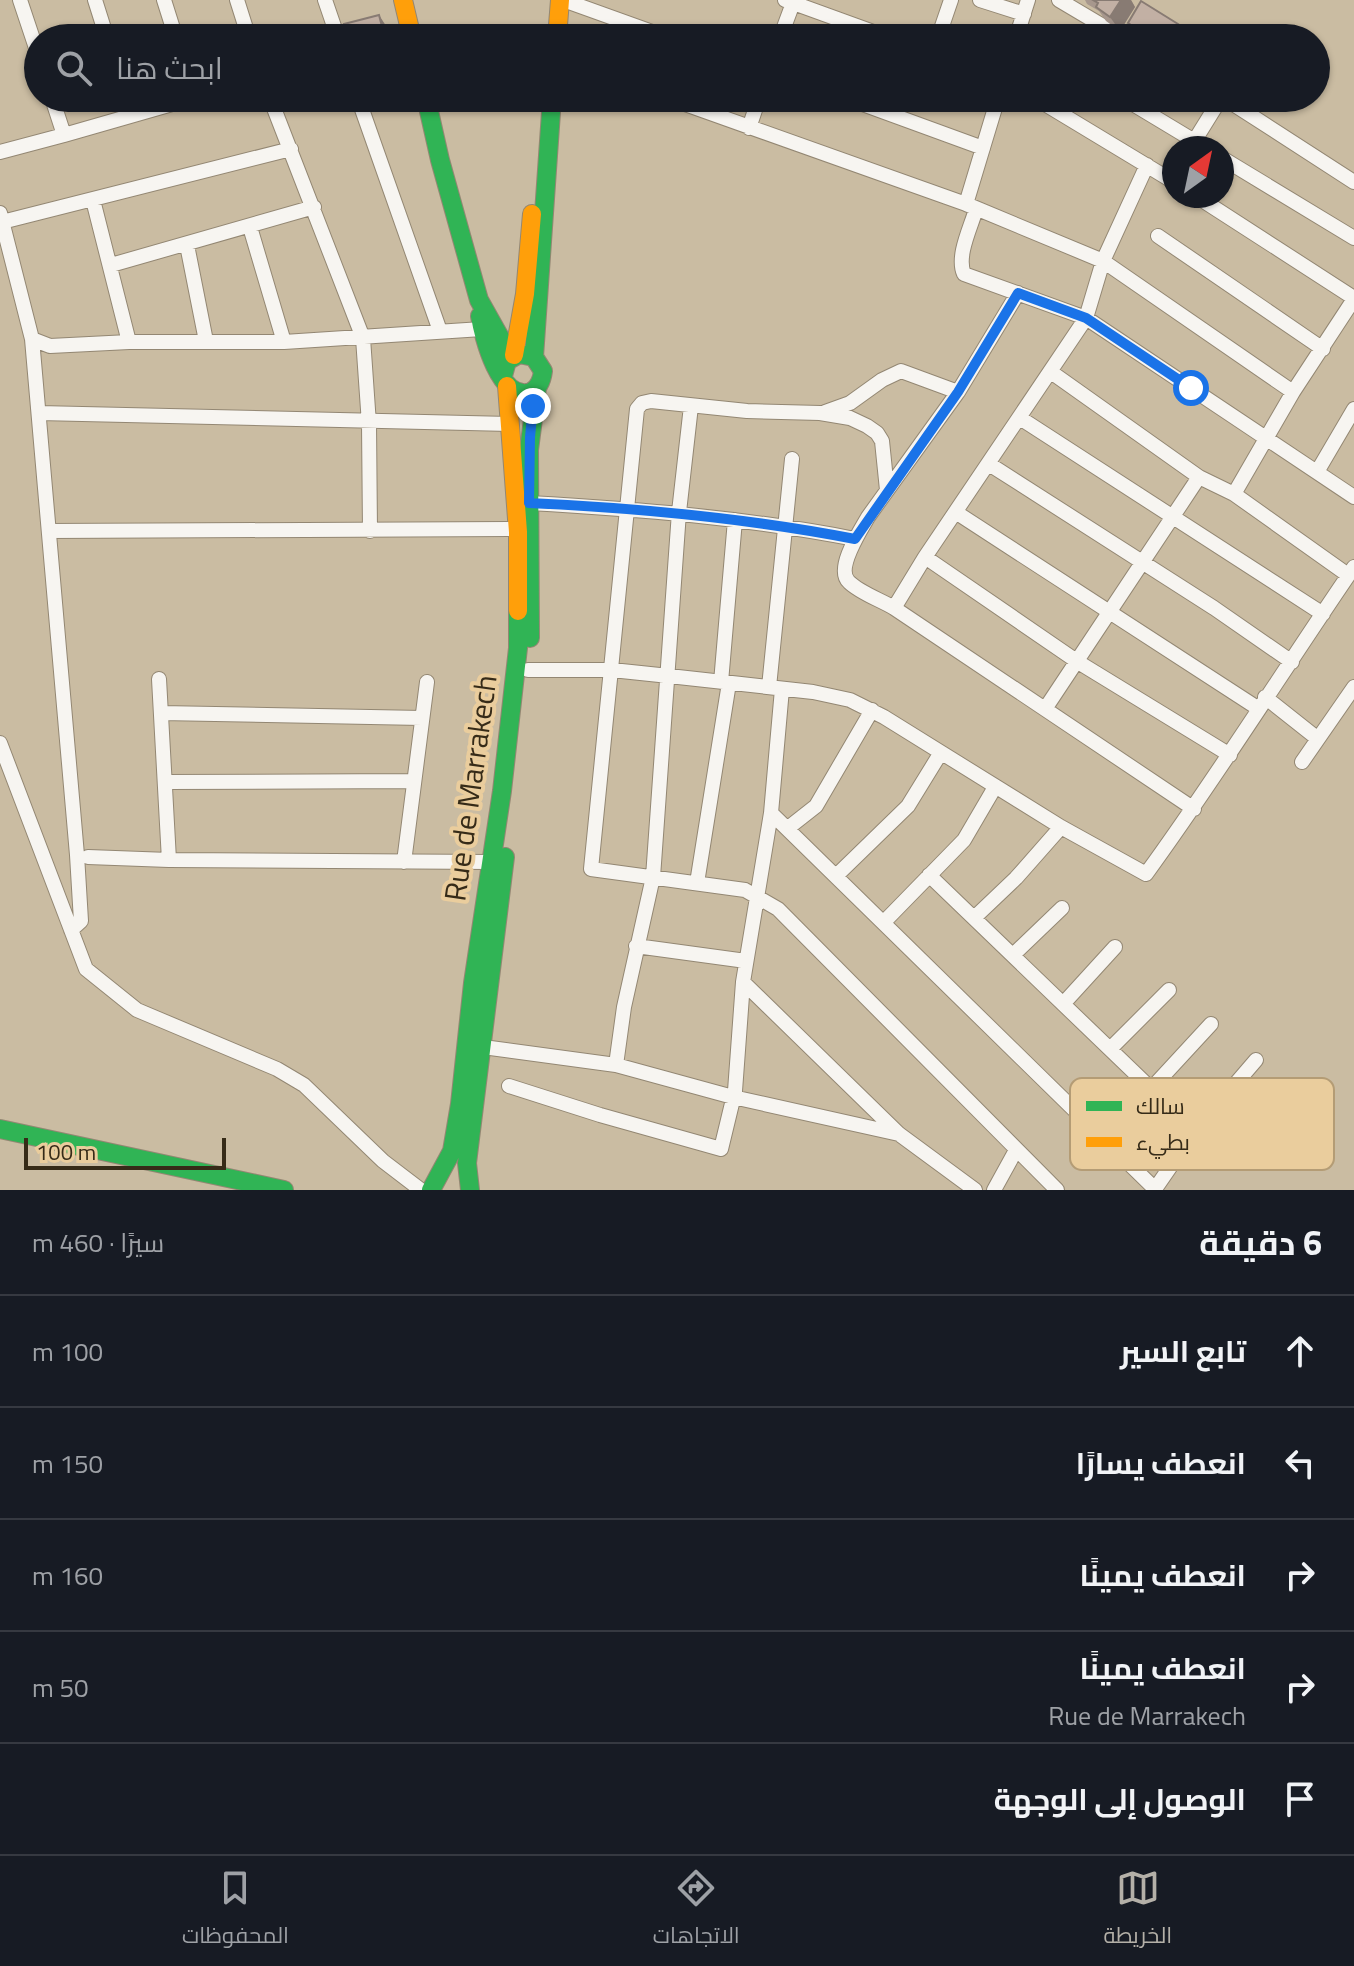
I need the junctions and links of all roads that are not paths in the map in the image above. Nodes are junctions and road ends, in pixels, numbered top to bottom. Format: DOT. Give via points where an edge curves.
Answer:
graph roads {
  1 [pos="20,0"];
  2 [pos="95,0"];
  3 [pos="164,0"];
  4 [pos="237,0"];
  5 [pos="325,0"];
  6 [pos="403,0"];
  7 [pos="549,0"];
  8 [pos="561,0"];
  9 [pos="951,0"];
  10 [pos="980,0"];
  11 [pos="1059,0"];
  12 [pos="789,1"];
  13 [pos="814,5"];
  14 [pos="1026,7"];
  15 [pos="28,24"];
  16 [pos="103,24"];
  17 [pos="172,24"];
  18 [pos="245,24"];
  19 [pos="333,24"];
  20 [pos="409,24"];
  21 [pos="547,24"];
  22 [pos="558,24"];
  23 [pos="629,24"];
  24 [pos="783,24"];
  25 [pos="858,24"];
  26 [pos="943,24"];
  27 [pos="1099,24"];
  28 [pos="57,112"];
  29 [pos="129,112"];
  30 [pos="141,112"];
  31 [pos="276,112"];
  32 [pos="363,112"];
  33 [pos="429,112"];
  34 [pos="540,112"];
  35 [pos="551,112"];
  36 [pos="706,112"];
  37 [pos="754,112"];
  38 [pos="884,112"];
  39 [pos="994,112"];
  40 [pos="1058,112"];
  41 [pos="1144,112"];
  42 [pos="1215,112"];
  43 [pos="1245,112"];
  44 [pos="130,115"];
  45 [pos="749,128"];
  46 [pos="64,135"];
  47 [pos="1181,136"];
  48 [pos="1202,136"];
  49 [pos="983,148"];
  50 [pos="291,149"];
  51 [pos="0,152"];
  52 [pos="1147,165"];
  53 [pos="1234,165"];
  54 [pos="1162,172"];
  55 [pos="1354,182"];
  56 [pos="93,200"];
  57 [pos="971,206"];
  58 [pos="314,207"];
  59 [pos="1215,208"];
  60 [pos="1,218"];
  61 [pos="250,227"];
  62 [pos="1158,236"];
  63 [pos="1354,238"];
  64 [pos="187,245"];
  65 [pos="1103,261"];
  66 [pos="111,265"];
  67 [pos="477,293"];
  68 [pos="1018,293"];
  69 [pos="525,294"];
  70 [pos="1354,298"];
  71 [pos="1086,318"];
  72 [pos="482,329"];
  73 [pos="440,331"];
  74 [pos="363,338"];
  75 [pos="32,339"];
  76 [pos="206,341"];
  77 [pos="129,342"];
  78 [pos="284,342"];
  79 [pos="1323,349"];
  80 [pos="512,356"];
  81 [pos="534,357"];
  82 [pos="1051,372"];
  83 [pos="505,381"];
  84 [pos="537,388"];
  85 [pos="958,392"];
  86 [pos="1293,392"];
  87 [pos="691,406"];
  88 [pos="1354,409"];
  89 [pos="39,413"];
  90 [pos="820,413"];
  91 [pos="1020,418"];
  92 [pos="369,419"];
  93 [pos="510,424"];
  94 [pos="1267,439"];
  95 [pos="792,459"];
  96 [pos="989,464"];
  97 [pos="1317,472"];
  98 [pos="1199,477"];
  99 [pos="887,490"];
  100 [pos="1234,494"];
  101 [pos="1354,497"];
  102 [pos="529,503"];
  103 [pos="625,508"];
  104 [pos="679,512"];
  105 [pos="957,513"];
  106 [pos="1174,516"];
  107 [pos="735,520"];
  108 [pos="787,526"];
  109 [pos="518,529"];
  110 [pos="49,531"];
  111 [pos="370,531"];
  112 [pos="855,539"];
  113 [pos="925,557"];
  114 [pos="1143,563"];
  115 [pos="1351,571"];
  116 [pos="894,608"];
  117 [pos="1110,613"];
  118 [pos="1323,614"];
  119 [pos="1078,662"];
  120 [pos="1292,662"];
  121 [pos="528,670"];
  122 [pos="612,670"];
  123 [pos="669,676"];
  124 [pos="159,679"];
  125 [pos="427,682"];
  126 [pos="725,682"];
  127 [pos="1354,687"];
  128 [pos="775,688"];
  129 [pos="1262,703"];
  130 [pos="1045,709"];
  131 [pos="872,710"];
  132 [pos="161,713"];
  133 [pos="422,718"];
  134 [pos="1318,739"];
  135 [pos="0,743"];
  136 [pos="940,754"];
  137 [pos="1230,755"];
  138 [pos="1302,762"];
  139 [pos="414,781"];
  140 [pos="165,782"];
  141 [pos="995,787"];
  142 [pos="1194,809"];
  143 [pos="771,813"];
  144 [pos="1061,827"];
  145 [pos="788,828"];
  146 [pos="88,857"];
  147 [pos="169,860"];
  148 [pos="404,862"];
  149 [pos="491,862"];
  150 [pos="929,875"];
  151 [pos="836,876"];
  152 [pos="653,877"];
  153 [pos="697,883"];
  154 [pos="759,896"];
  155 [pos="1062,908"];
  156 [pos="974,918"];
  157 [pos="884,922"];
  158 [pos="71,930"];
  159 [pos="636,946"];
  160 [pos="1115,947"];
  161 [pos="1013,955"];
  162 [pos="746,961"];
  163 [pos="743,982"];
  164 [pos="1169,990"];
  165 [pos="1063,1004"];
  166 [pos="1211,1024"];
  167 [pos="483,1047"];
  168 [pos="1110,1049"];
  169 [pos="1256,1060"];
  170 [pos="616,1065"];
  171 [pos="1140,1078"];
  172 [pos="1161,1078"];
  173 [pos="1241,1078"];
  174 [pos="509,1086"];
  175 [pos="733,1097"];
  176 [pos="1070,1105"];
  177 [pos="899,1134"];
  178 [pos="2,1139"];
  179 [pos="1016,1150"];
  180 [pos="383,1161"];
  181 [pos="1136,1170"];
  182 [pos="1168,1170"];
  183 [pos="199,1190"];
  184 [pos="284,1190"];
  185 [pos="403,1190"];
  186 [pos="421,1190"];
  187 [pos="431,1190"];
  188 [pos="470,1190"];
  189 [pos="975,1190"];
  190 [pos="994,1190"];
  191 [pos="1057,1190"];
  1 -- 15 [label="street"];
  2 -- 16 [label="street"];
  3 -- 17 [label="street"];
  4 -- 18 [label="street"];
  5 -- 19 [label="street"];
  6 -- 20 [label="main road"];
  7 -- 21 [label="main road"];
  8 -- 22 [label="main road"];
  8 -- 23 [label="street"];
  9 -- 26 [label="street"];
  10 -- 14 [label="street"];
  11 -- 27 [label="street"];
  12 -- 13 [label="street"];
  12 -- 24 [label="street"];
  13 -- 25 [label="street"];
  28 -- 46 [label="street"];
  29 -- 44 [label="street"];
  30 -- 44 [label="street"];
  31 -- 50 [label="street"];
  32 -- 73 [label="street"];
  33 -- 67 [label="main road, Rue de Marrakech"];
  34 -- 69 [label="main road"];
  35 -- 81 [label="main road"];
  36 -- 45 [label="street"];
  37 -- 45 [label="street"];
  38 -- 49 [label="street"];
  39 -- 49 [label="street"];
  40 -- 52 [label="street"];
  41 -- 47 [label="street"];
  42 -- 48 [label="street"];
  43 -- 55 [label="street"];
  44 -- 46 [label="street"];
  45 -- 57 [label="street"];
  46 -- 51 [label="street"];
  49 -- 57 [label="street"];
  50 -- 56 [label="street"];
  50 -- 58 [label="street"];
  52 -- 54 [label="street"];
  52 -- 65 [label="street"];
  53 -- 63 [label="street"];
  56 -- 60 [label="street"];
  56 -- 66 [label="street"];
  57 -- 65 [label="street"];
  57 -- 68 [label="street" via="961,269"];
  58 -- 61 [label="street"];
  58 -- 74 [label="street"];
  59 -- 70 [label="street"];
  60 -- 75 [label="street"];
  61 -- 64 [label="street"];
  61 -- 78 [label="street"];
  62 -- 79 [label="street"];
  64 -- 66 [label="street"];
  64 -- 76 [label="street"];
  65 -- 71 [label="street"];
  65 -- 86 [label="street"];
  66 -- 77 [label="street"];
  67 -- 69 [label="main road" via="500,307 515,304"];
  67 -- 72 [label="main road, Rue de Marrakech"];
  67 -- 80 [label="main road, Rue de Marrakech"];
  68 -- 71 [label="street"];
  68 -- 85 [label="street"];
  69 -- 80 [label="main road"];
  70 -- 79 [label="street"];
  71 -- 82 [label="street"];
  71 -- 94 [label="street"];
  72 -- 73 [label="street"];
  72 -- 83 [label="main road, Rue de Marrakech"];
  73 -- 74 [label="street"];
  74 -- 78 [label="street"];
  74 -- 92 [label="street"];
  75 -- 77 [label="street" via="50,346"];
  75 -- 89 [label="street"];
  76 -- 77 [label="street"];
  76 -- 78 [label="street"];
  79 -- 86 [label="street"];
  80 -- 81 [label="main road"];
  80 -- 83 [label="main road" via="504,365"];
  81 -- 84 [label="main road" via="543,371"];
  82 -- 91 [label="street"];
  82 -- 98 [label="street"];
  83 -- 84 [label="main road" via="521,394"];
  83 -- 93 [label="main road, Rue de Marrakech"];
  84 -- 102 [label="main road, Rue de Marrakech"];
  85 -- 90 [label="street" via="901,371 850,403"];
  85 -- 99 [label="street"];
  86 -- 94 [label="street"];
  87 -- 90 [label="street"];
  87 -- 103 [label="street" via="651,401 637,409"];
  87 -- 104 [label="street"];
  88 -- 97 [label="street"];
  89 -- 92 [label="street"];
  89 -- 110 [label="street"];
  90 -- 99 [label="street" via="850,418 877,433"];
  91 -- 96 [label="street"];
  91 -- 106 [label="street"];
  92 -- 93 [label="street"];
  92 -- 111 [label="street"];
  93 -- 109 [label="main road, Rue de Marrakech"];
  94 -- 97 [label="street"];
  94 -- 100 [label="street"];
  95 -- 108 [label="street"];
  96 -- 105 [label="street"];
  96 -- 114 [label="street"];
  97 -- 101 [label="street"];
  98 -- 100 [label="street"];
  98 -- 106 [label="street"];
  99 -- 112 [label="street"];
  100 -- 115 [label="street"];
  102 -- 103 [label="street"];
  102 -- 121 [label="main road, Rue de Marrakech" via="533,566"];
  103 -- 104 [label="street"];
  103 -- 122 [label="street"];
  104 -- 107 [label="street"];
  104 -- 123 [label="street"];
  105 -- 113 [label="street"];
  105 -- 117 [label="street"];
  106 -- 114 [label="street"];
  106 -- 118 [label="street"];
  107 -- 108 [label="street"];
  107 -- 126 [label="street"];
  108 -- 112 [label="street"];
  108 -- 128 [label="street"];
  109 -- 111 [label="street"];
  109 -- 149 [label="main road, Rue de Marrakech" via="518,648"];
  110 -- 111 [label="street"];
  110 -- 158 [label="street" via="81,921"];
  112 -- 116 [label="street" via="844,567 848,582"];
  113 -- 116 [label="street"];
  113 -- 119 [label="street"];
  114 -- 117 [label="street"];
  114 -- 120 [label="street"];
  115 -- 118 [label="street"];
  116 -- 130 [label="street"];
  117 -- 119 [label="street"];
  117 -- 129 [label="street"];
  118 -- 120 [label="street"];
  119 -- 130 [label="street"];
  119 -- 137 [label="street"];
  120 -- 129 [label="street"];
  121 -- 122 [label="street"];
  121 -- 167 [label="main road, Rue de Marrakech"];
  122 -- 123 [label="street"];
  122 -- 152 [label="street" via="591,869"];
  123 -- 126 [label="street"];
  123 -- 152 [label="street"];
  124 -- 132 [label="street"];
  125 -- 133 [label="street"];
  126 -- 128 [label="street"];
  126 -- 153 [label="street"];
  127 -- 134 [label="street"];
  128 -- 131 [label="street" via="830,695"];
  128 -- 143 [label="street"];
  129 -- 134 [label="street"];
  129 -- 137 [label="street"];
  130 -- 142 [label="street"];
  131 -- 136 [label="street"];
  131 -- 145 [label="street" via="816,806"];
  132 -- 133 [label="street"];
  132 -- 140 [label="street"];
  133 -- 139 [label="street"];
  134 -- 138 [label="street"];
  135 -- 158 [label="street"];
  136 -- 141 [label="street"];
  136 -- 151 [label="street" via="908,806"];
  137 -- 142 [label="street"];
  139 -- 140 [label="street"];
  139 -- 148 [label="street"];
  140 -- 147 [label="street"];
  141 -- 144 [label="street"];
  141 -- 150 [label="street" via="964,840"];
  142 -- 144 [label="street" via="1146,874"];
  143 -- 145 [label="street"];
  143 -- 154 [label="street"];
  144 -- 156 [label="street"];
  145 -- 151 [label="street"];
  146 -- 147 [label="street"];
  147 -- 148 [label="street"];
  148 -- 149 [label="street"];
  149 -- 187 [label="main road, Rue de Marrakech" via="452,1151"];
  150 -- 156 [label="street"];
  150 -- 157 [label="street"];
  151 -- 157 [label="street"];
  152 -- 153 [label="street"];
  152 -- 159 [label="street"];
  153 -- 154 [label="street"];
  154 -- 162 [label="street"];
  154 -- 179 [label="street" via="778,909"];
  155 -- 161 [label="street"];
  156 -- 161 [label="street"];
  157 -- 176 [label="street"];
  158 -- 180 [label="street" via="86,969 121,1000 304,1085"];
  159 -- 162 [label="street"];
  159 -- 170 [label="street"];
  160 -- 165 [label="street"];
  161 -- 165 [label="street"];
  162 -- 163 [label="street"];
  163 -- 175 [label="street"];
  163 -- 177 [label="street"];
  164 -- 168 [label="street"];
  165 -- 168 [label="street"];
  166 -- 172 [label="street"];
  167 -- 170 [label="street"];
  167 -- 188 [label="main road, Rue de Marrakech" via="467,1163"];
  168 -- 171 [label="street"];
  169 -- 173 [label="street"];
  170 -- 175 [label="street"];
  174 -- 175 [label="street" via="721,1149"];
  175 -- 177 [label="street"];
  177 -- 189 [label="street"];
  178 -- 183 [label="main road"];
  178 -- 184 [label="main road"];
  179 -- 190 [label="street"];
  179 -- 191 [label="street"];
  180 -- 185 [label="street"];
  180 -- 186 [label="street"];
  181 -- 182 [label="street" via="1155,1189"];
}
